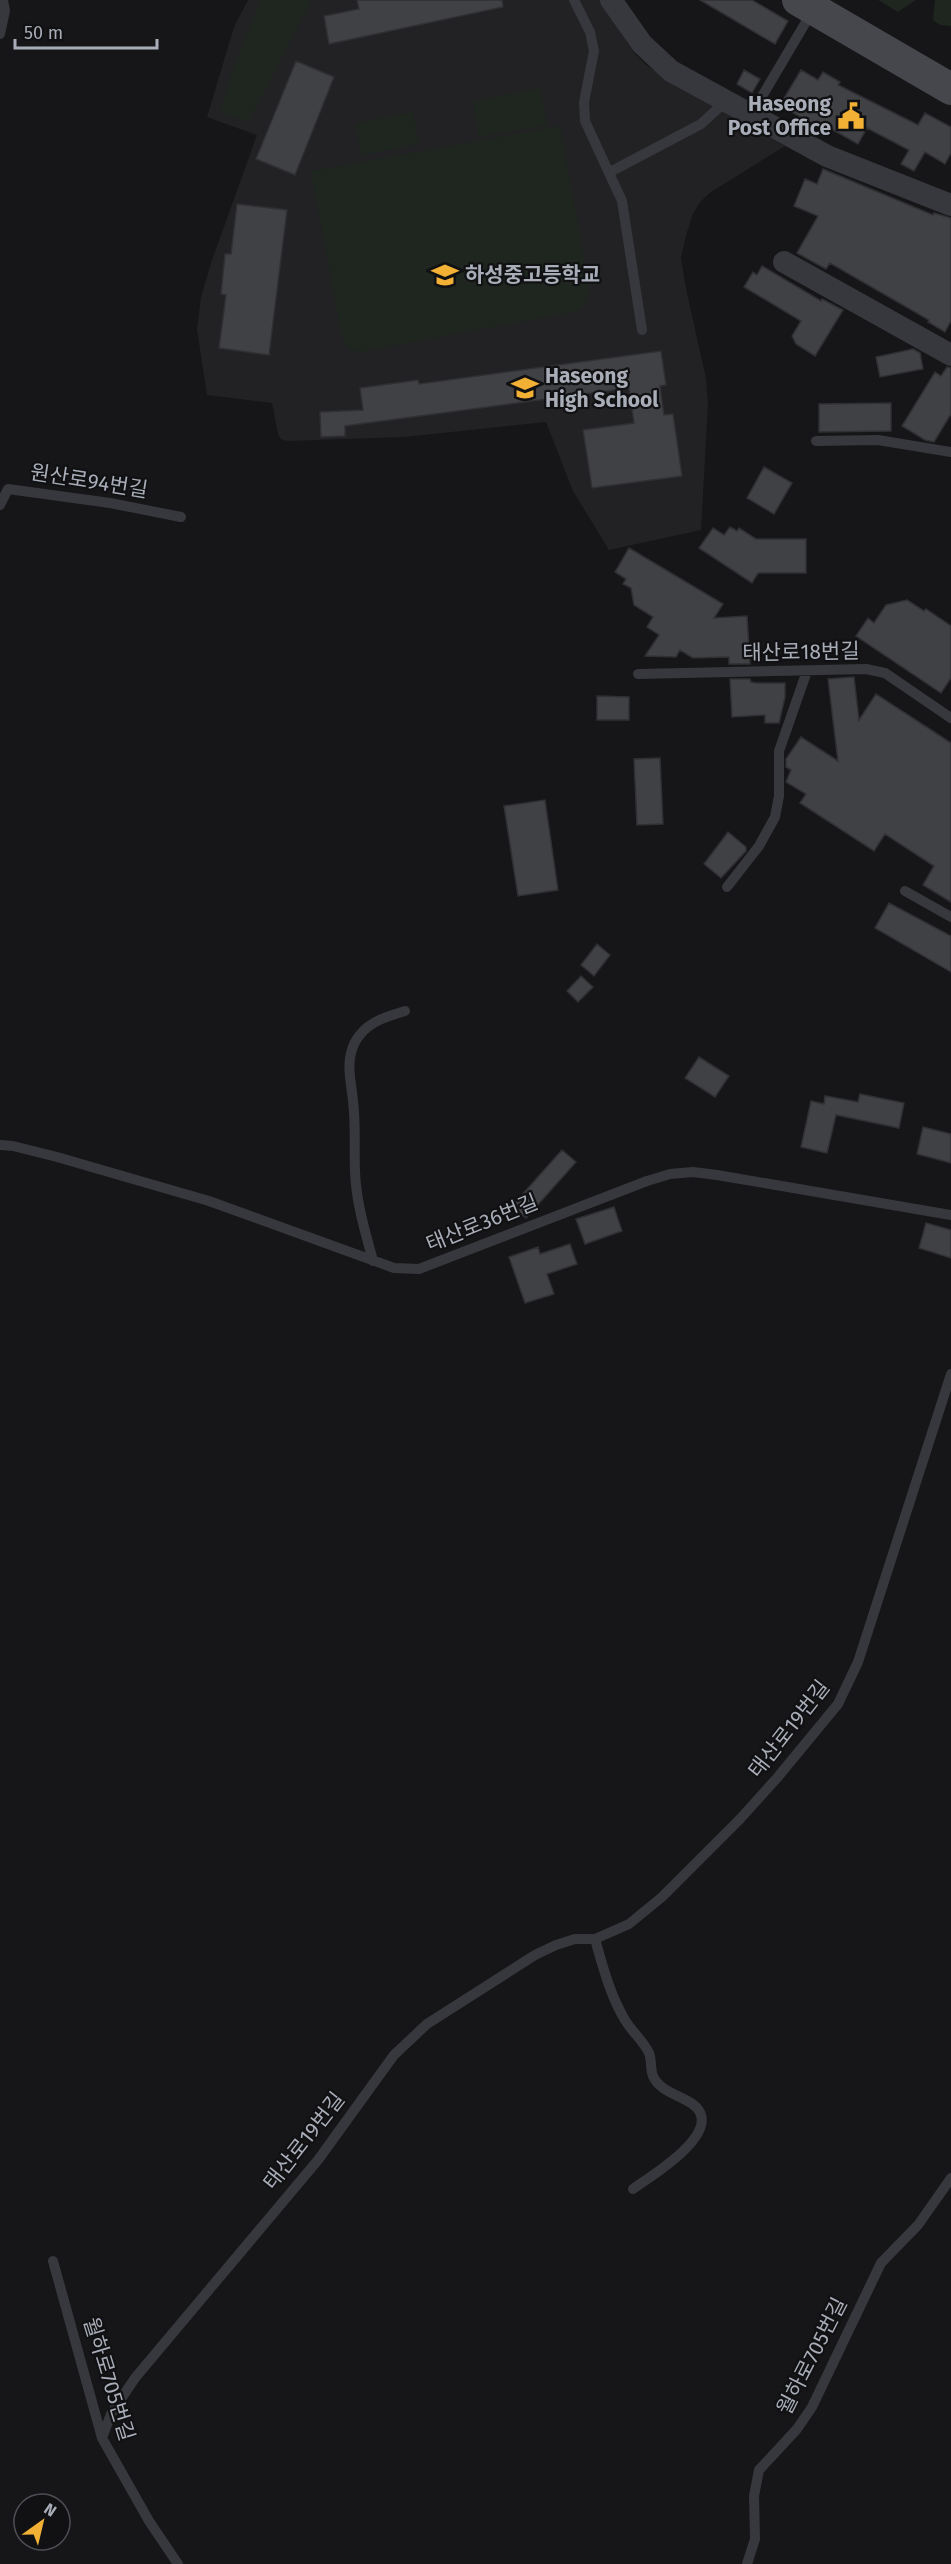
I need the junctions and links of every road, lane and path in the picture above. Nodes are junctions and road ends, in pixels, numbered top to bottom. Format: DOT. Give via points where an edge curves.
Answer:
graph roads {
  1 [pos="3,0"];
  2 [pos="574,0"];
  3 [pos="612,0"];
  4 [pos="806,5"];
  5 [pos="0,34"];
  6 [pos="951,89"];
  7 [pos="725,102"];
  8 [pos="751,115"];
  9 [pos="610,172"];
  10 [pos="951,205"];
  11 [pos="784,262"];
  12 [pos="642,330"];
  13 [pos="951,355"];
  14 [pos="816,441"];
  15 [pos="951,452"];
  16 [pos="0,505"];
  17 [pos="181,517"];
  18 [pos="807,671"];
  19 [pos="638,674"];
  20 [pos="951,718"];
  21 [pos="727,887"];
  22 [pos="905,891"];
  23 [pos="951,917"];
  24 [pos="405,1011"];
  25 [pos="0,1145"];
  26 [pos="951,1215"];
  27 [pos="374,1261"];
  28 [pos="951,1374"];
  29 [pos="595,1939"];
  30 [pos="951,2178"];
  31 [pos="633,2189"];
  32 [pos="52,2261"];
  33 [pos="102,2438"];
  34 [pos="178,2564"];
  35 [pos="747,2564"];
  1 -- 5 [label="lane"];
  2 -- 9 [label="lane" via="590,32 594,51 584,102 585,121"];
  3 -- 7 [label="street" via="656,60"];
  4 -- 6 [label="main road"];
  4 -- 8 [label="lane"];
  7 -- 8 [label="street"];
  7 -- 9 [label="lane" via="701,124"];
  8 -- 10 [label="street" via="827,156"];
  9 -- 12 [label="lane" via="625,214"];
  11 -- 13 [label="street"];
  14 -- 15 [label="lane" via="878,440"];
  16 -- 17 [label="lane, 원산로94번길" via="8,489"];
  18 -- 19 [label="lane, 태산로18번길"];
  18 -- 20 [label="lane, 태산로18번길" via="866,669 885,673"];
  18 -- 21 [label="lane" via="779,751 780,796 775,817 759,846"];
  22 -- 23 [label="lane"];
  24 -- 27 [label="lane" via="379,1019 365,1029 355,1042 349,1061 359,1210"];
  25 -- 27 [label="lane, 태산로36번길" via="57,1157 209,1201"];
  26 -- 27 [label="lane, 태산로36번길" via="693,1172 647,1181 419,1269 394,1268"];
  28 -- 29 [label="lane, 태산로19번길" via="858,1662 838,1704 748,1811 662,1897 629,1924"];
  29 -- 31 [label="lane" via="613,1999 626,2024 646,2048 652,2076 664,2089 694,2104 702,2116 700,2130 689,2145"];
  29 -- 33 [label="lane, 태산로19번길" via="575,1939 536,1955 427,2024 394,2055 318,2160 135,2378 111,2414"];
  30 -- 35 [label="lane, 월하로705번길" via="918,2225 881,2263 812,2407 759,2470 754,2496 755,2539"];
  32 -- 33 [label="lane, 월하로705번길"];
  33 -- 34 [label="lane, 월하로705번길" via="149,2522"];
}
